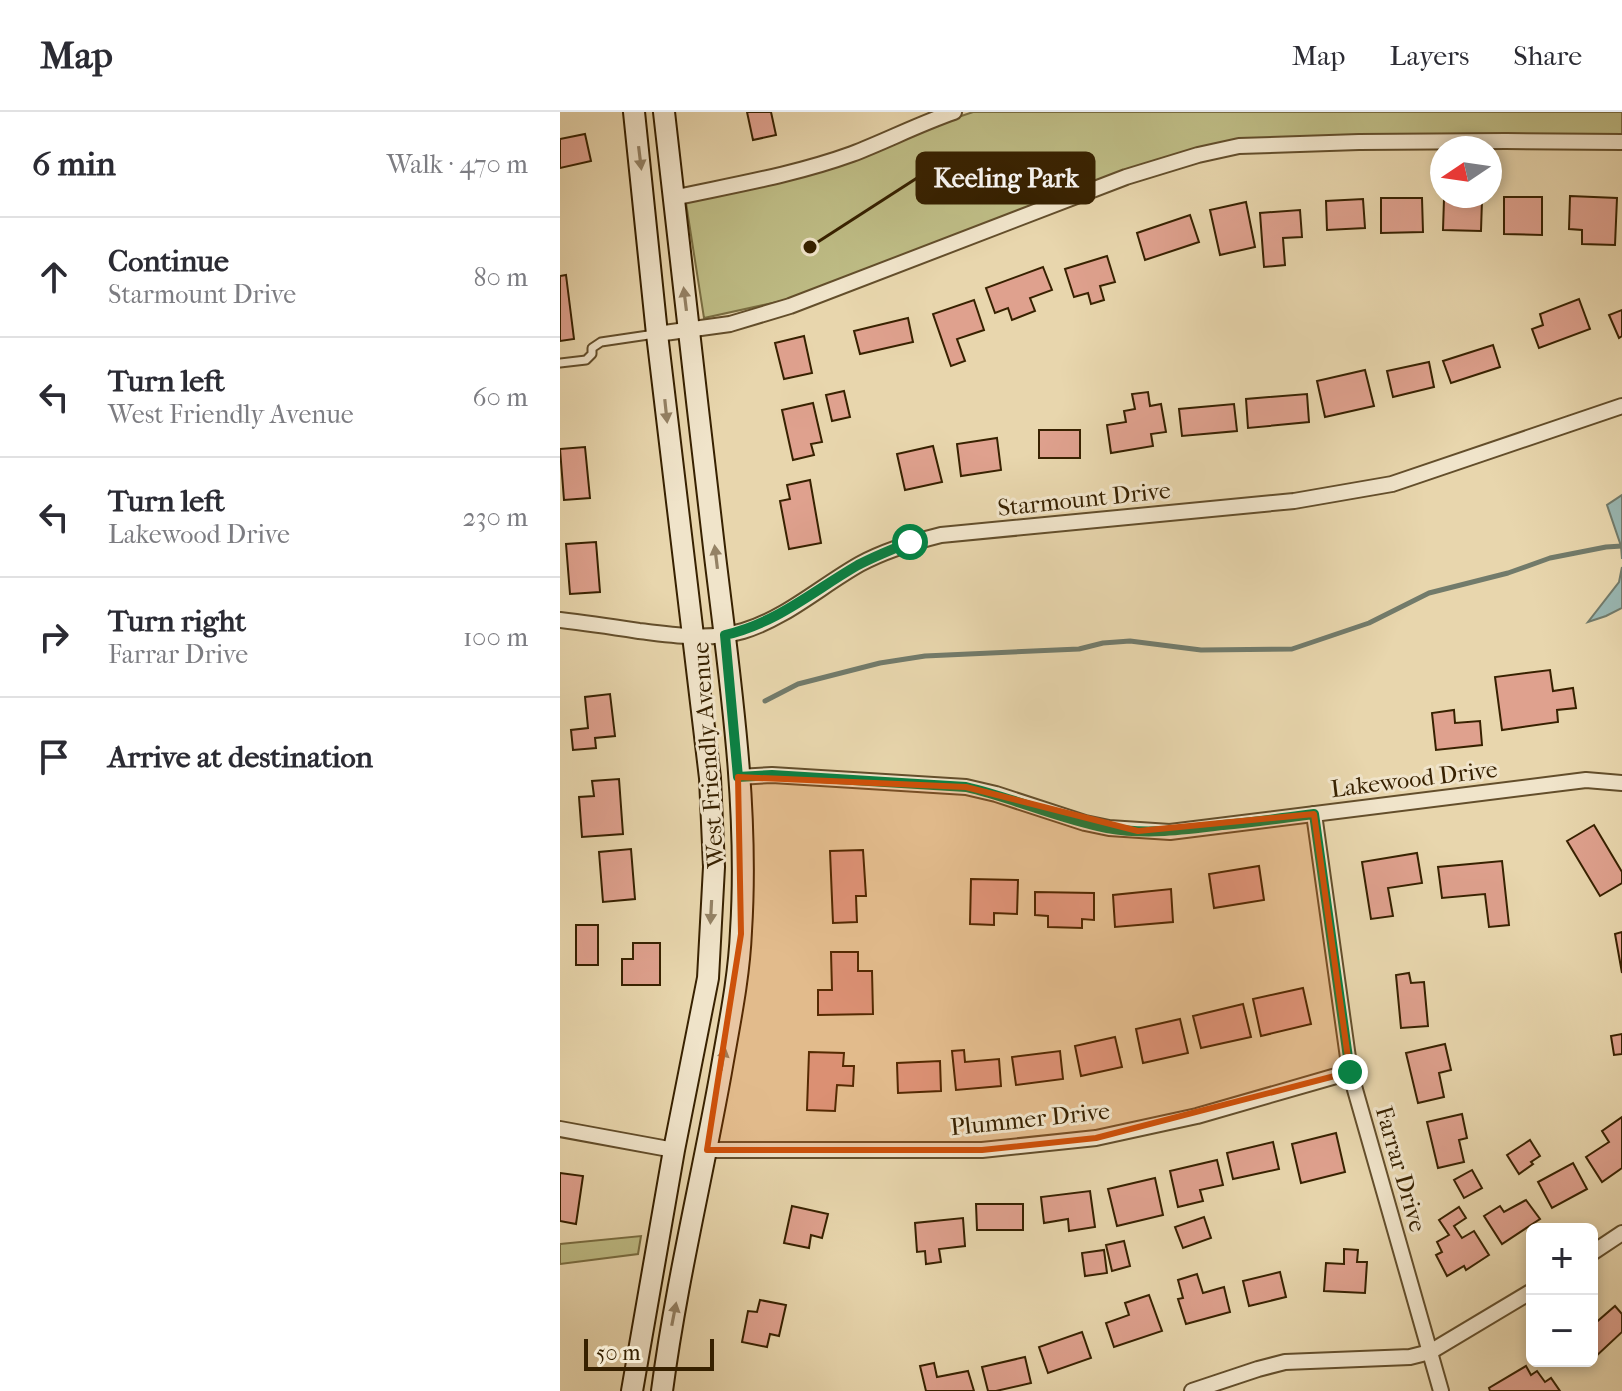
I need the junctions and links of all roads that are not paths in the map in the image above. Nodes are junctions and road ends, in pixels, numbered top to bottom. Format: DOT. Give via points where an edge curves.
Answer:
graph roads {
  1 [pos="634,112"];
  2 [pos="664,112"];
  3 [pos="954,112"];
  4 [pos="1622,142"];
  5 [pos="673,198"];
  6 [pos="688,329"];
  7 [pos="657,334"];
  8 [pos="560,363"];
  9 [pos="1622,406"];
  10 [pos="560,620"];
  11 [pos="725,635"];
  12 [pos="693,638"];
  13 [pos="738,777"];
  14 [pos="1622,783"];
  15 [pos="1314,814"];
  16 [pos="1350,1072"];
  17 [pos="560,1129"];
  18 [pos="674,1150"];
  19 [pos="707,1150"];
  20 [pos="1622,1233"];
  21 [pos="1598,1249"];
  22 [pos="1526,1295"];
  23 [pos="1430,1352"];
  24 [pos="632,1391"];
  25 [pos="662,1391"];
  26 [pos="1192,1391"];
  27 [pos="1441,1391"];
  1 -- 7 [label="main road, West Friendly Avenue, one-way"];
  2 -- 5 [label="main road, West Friendly Avenue"];
  3 -- 5 [label="street" via="803,169"];
  4 -- 6 [label="street" via="1239,146 1126,177 790,306 730,324"];
  6 -- 5 [label="main road, West Friendly Avenue, one-way"];
  6 -- 7 [label="street"];
  11 -- 6 [label="main road, West Friendly Avenue, one-way"];
  7 -- 8 [label="lane" via="601,342 586,360"];
  7 -- 12 [label="main road, West Friendly Avenue, one-way"];
  9 -- 11 [label="street, Starmount Drive" via="1392,484 1294,501 910,542 859,564 770,620"];
  10 -- 12 [label="street, Starmount Drive"];
  11 -- 12 [label="street, Starmount Drive"];
  11 -- 13 [label="main road, West Friendly Avenue"];
  12 -- 18 [label="main road, West Friendly Avenue, one-way" via="710,778 714,867 708,978"];
  13 -- 15 [label="street, Lakewood Drive" via="966,787 1085,823 1138,831 1170,832"];
  19 -- 13 [label="main road, West Friendly Avenue, one-way" via="741,934 744,865"];
  14 -- 15 [label="street, Lakewood Drive" via="1586,780"];
  15 -- 16 [label="street, Farrar Drive"];
  16 -- 19 [label="street, Plummer Drive" via="1197,1116 1082,1140 982,1150"];
  16 -- 23 [label="street, Farrar Drive"];
  17 -- 18 [label="street"];
  18 -- 24 [label="main road, West Friendly Avenue"];
  25 -- 19 [label="main road, West Friendly Avenue, one-way"];
  20 -- 21 [label="street"];
  22 -- 23 [label="street"];
  23 -- 26 [label="street" via="1285,1362"];
  23 -- 27 [label="street, Farrar Drive"];
}
